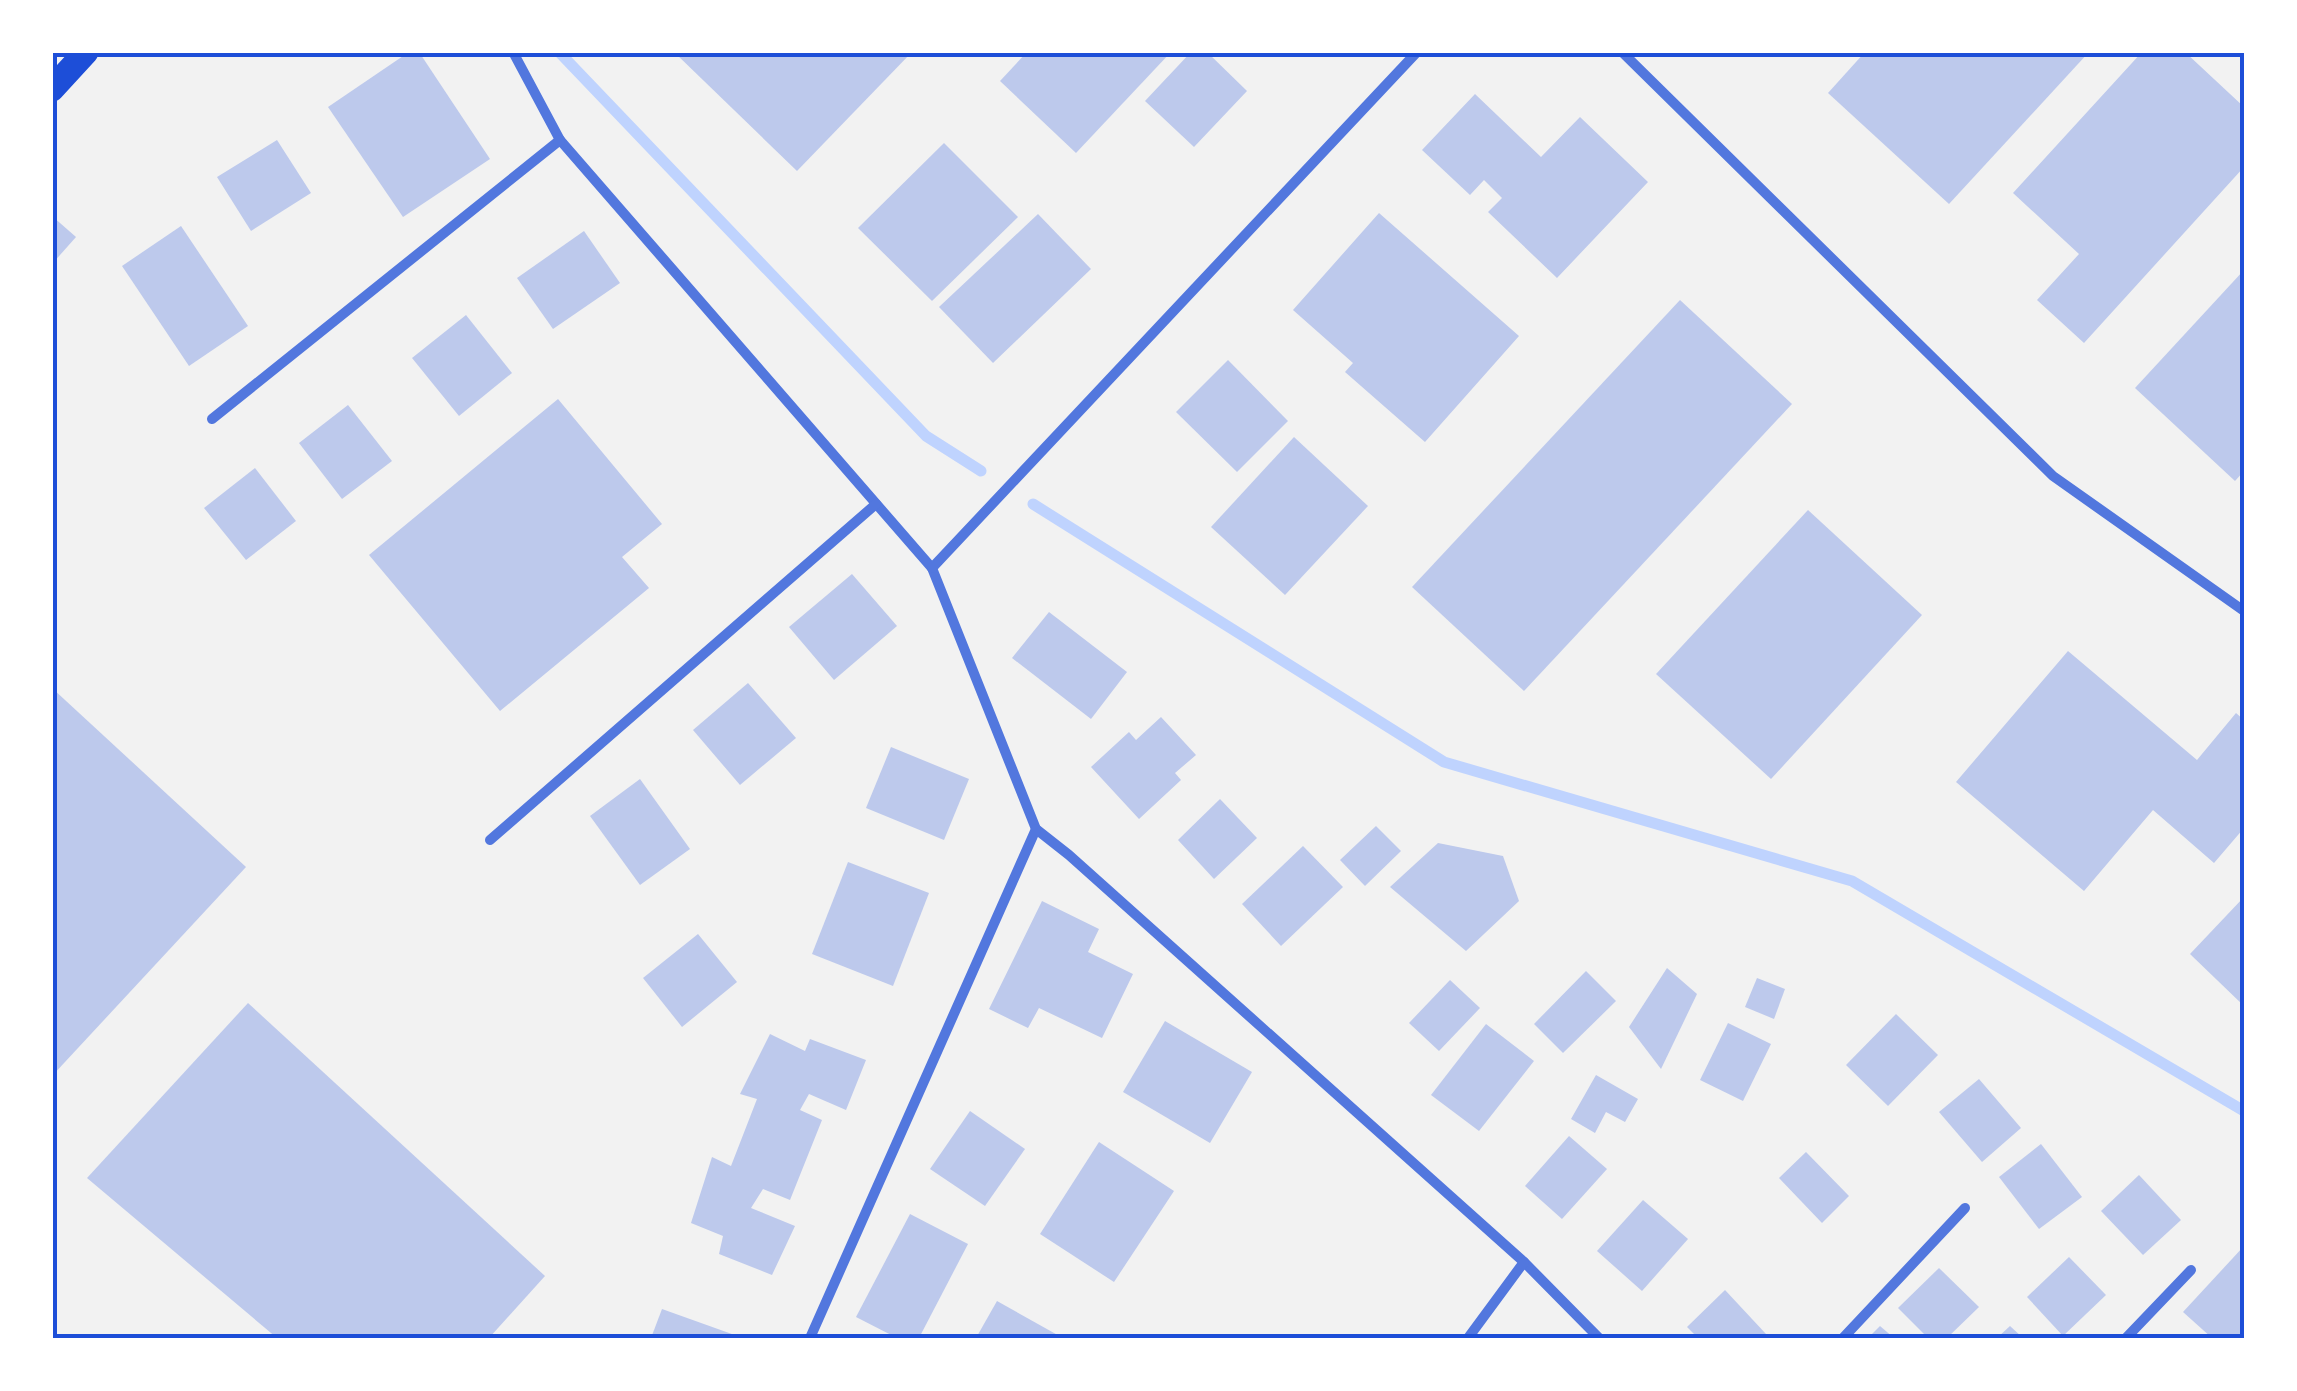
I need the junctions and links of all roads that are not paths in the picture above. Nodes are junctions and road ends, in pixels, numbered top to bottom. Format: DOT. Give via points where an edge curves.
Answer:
graph roads {
  1 [pos="86,52"];
  2 [pos="513,52"];
  3 [pos="1417,52"];
  4 [pos="1622,52"];
  5 [pos="52,89"];
  6 [pos="560,140"];
  7 [pos="212,419"];
  8 [pos="876,504"];
  9 [pos="932,568"];
  10 [pos="2244,611"];
  11 [pos="1036,829"];
  12 [pos="490,840"];
  13 [pos="1965,1208"];
  14 [pos="1524,1262"];
  15 [pos="2191,1270"];
  16 [pos="810,1338"];
  17 [pos="1468,1338"];
  18 [pos="1599,1338"];
  19 [pos="1843,1338"];
  20 [pos="2126,1338"];
  1 -- 5 [label="main road"];
  2 -- 6 [label="street"];
  3 -- 9 [label="street"];
  4 -- 10 [label="street" via="2052,476"];
  6 -- 7 [label="street"];
  6 -- 8 [label="street"];
  8 -- 9 [label="street"];
  8 -- 12 [label="street"];
  9 -- 11 [label="street"];
  11 -- 14 [label="street"];
  11 -- 16 [label="street"];
  13 -- 19 [label="street"];
  14 -- 17 [label="street"];
  14 -- 18 [label="street"];
  15 -- 20 [label="street"];
}
